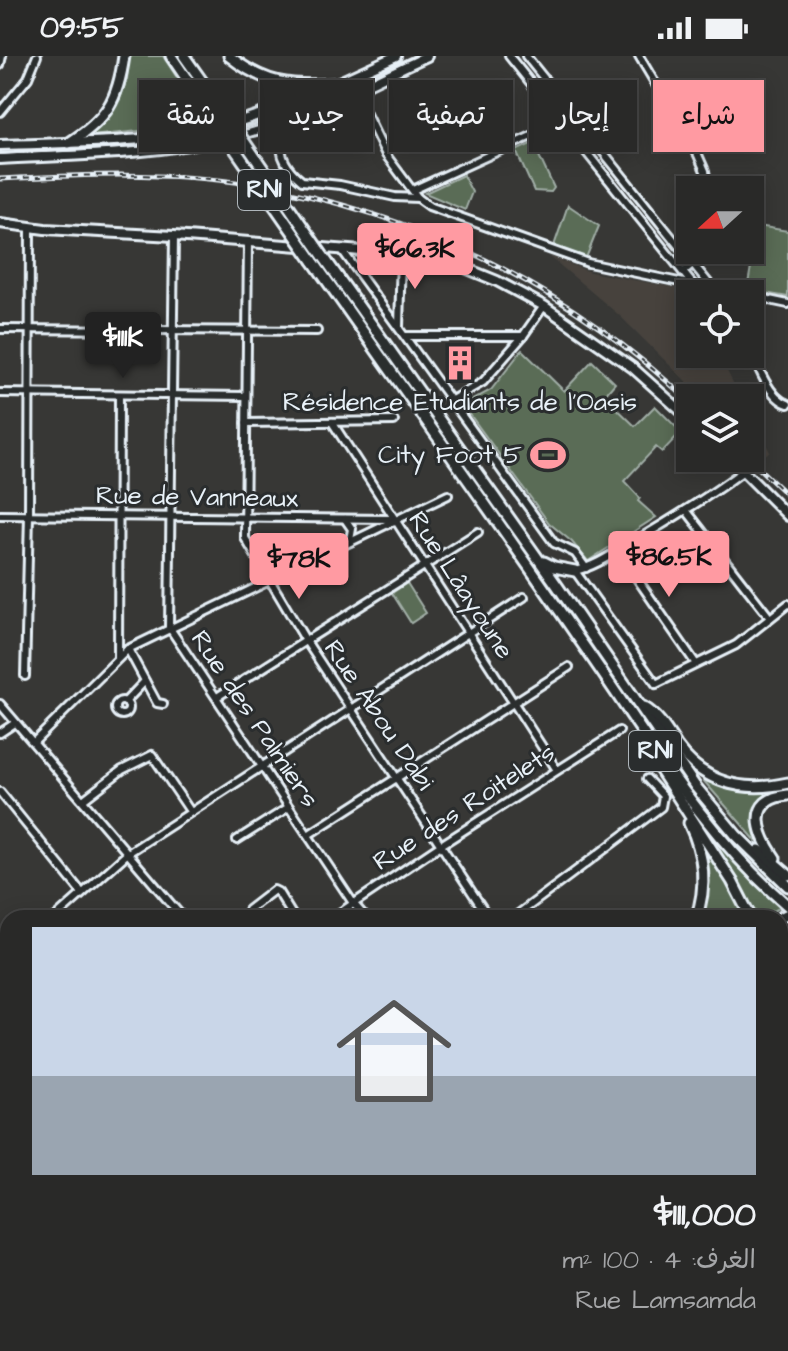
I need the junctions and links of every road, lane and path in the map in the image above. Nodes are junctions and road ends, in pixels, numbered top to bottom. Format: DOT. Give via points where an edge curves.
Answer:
graph roads {
  1 [pos="2,56"];
  2 [pos="37,56"];
  3 [pos="124,56"];
  4 [pos="171,56"];
  5 [pos="184,56"];
  6 [pos="229,56"];
  7 [pos="396,56"];
  8 [pos="427,56"];
  9 [pos="509,56"];
  10 [pos="526,56"];
  11 [pos="639,56"];
  12 [pos="0,65"];
  13 [pos="271,80"];
  14 [pos="343,80"];
  15 [pos="373,80"];
  16 [pos="544,80"];
  17 [pos="529,81"];
  18 [pos="0,112"];
  19 [pos="260,113"];
  20 [pos="260,128"];
  21 [pos="373,128"];
  22 [pos="529,137"];
  23 [pos="69,143"];
  24 [pos="0,145"];
  25 [pos="280,152"];
  26 [pos="586,152"];
  27 [pos="602,152"];
  28 [pos="0,159"];
  29 [pos="706,176"];
  30 [pos="413,190"];
  31 [pos="418,198"];
  32 [pos="0,223"];
  33 [pos="30,228"];
  34 [pos="174,236"];
  35 [pos="248,242"];
  36 [pos="676,243"];
  37 [pos="342,250"];
  38 [pos="401,254"];
  39 [pos="693,264"];
  40 [pos="683,272"];
  41 [pos="689,280"];
  42 [pos="706,280"];
  43 [pos="676,282"];
  44 [pos="764,299"];
  45 [pos="788,304"];
  46 [pos="544,306"];
  47 [pos="399,327"];
  48 [pos="0,329"];
  49 [pos="30,329"];
  50 [pos="173,331"];
  51 [pos="246,331"];
  52 [pos="317,331"];
  53 [pos="405,336"];
  54 [pos="523,336"];
  55 [pos="760,368"];
  56 [pos="0,393"];
  57 [pos="28,393"];
  58 [pos="119,395"];
  59 [pos="172,395"];
  60 [pos="245,396"];
  61 [pos="450,401"];
  62 [pos="788,404"];
  63 [pos="676,407"];
  64 [pos="394,421"];
  65 [pos="332,422"];
  66 [pos="246,423"];
  67 [pos="742,472"];
  68 [pos="744,472"];
  69 [pos="448,495"];
  70 [pos="686,510"];
  71 [pos="0,515"];
  72 [pos="29,515"];
  73 [pos="117,516"];
  74 [pos="169,516"];
  75 [pos="788,516"];
  76 [pos="244,517"];
  77 [pos="342,518"];
  78 [pos="394,519"];
  79 [pos="478,532"];
  80 [pos="350,540"];
  81 [pos="618,551"];
  82 [pos="537,556"];
  83 [pos="425,566"];
  84 [pos="586,568"];
  85 [pos="575,571"];
  86 [pos="268,579"];
  87 [pos="556,584"];
  88 [pos="545,589"];
  89 [pos="524,597"];
  90 [pos="788,604"];
  91 [pos="770,618"];
  92 [pos="169,627"];
  93 [pos="468,633"];
  94 [pos="306,641"];
  95 [pos="128,649"];
  96 [pos="118,658"];
  97 [pos="696,664"];
  98 [pos="569,667"];
  99 [pos="25,676"];
  100 [pos="145,681"];
  101 [pos="217,697"];
  102 [pos="125,702"];
  103 [pos="513,702"];
  104 [pos="0,704"];
  105 [pos="163,704"];
  106 [pos="640,706"];
  107 [pos="352,708"];
  108 [pos="15,723"];
  109 [pos="619,731"];
  110 [pos="0,733"];
  111 [pos="34,742"];
  112 [pos="261,765"];
  113 [pos="557,770"];
  114 [pos="397,776"];
  115 [pos="647,779"];
  116 [pos="785,784"];
  117 [pos="0,792"];
  118 [pos="788,795"];
  119 [pos="678,798"];
  120 [pos="83,800"];
  121 [pos="289,807"];
  122 [pos="190,811"];
  123 [pos="308,835"];
  124 [pos="237,840"];
  125 [pos="441,845"];
  126 [pos="128,853"];
  127 [pos="786,873"];
  128 [pos="788,886"];
  129 [pos="82,893"];
  130 [pos="353,903"];
  131 [pos="788,906"];
  132 [pos="64,910"];
  133 [pos="176,910"];
  134 [pos="248,910"];
  135 [pos="289,910"];
  136 [pos="343,910"];
  137 [pos="359,910"];
  138 [pos="484,910"];
  139 [pos="524,910"];
  140 [pos="698,910"];
  141 [pos="747,910"];
  1 -- 12 [label="street"];
  2 -- 18 [label="street" via="28,78"];
  3 -- 23 [label="highway" via="116,95 106,112"];
  4 -- 88 [label="highway, RN1, bridge"];
  5 -- 82 [label="highway, RN1, bridge"];
  6 -- 13 [label="highway"];
  7 -- 14 [label="main road"];
  8 -- 15 [label="main road"];
  9 -- 17 [label="street"];
  10 -- 16 [label="street"];
  11 -- 29 [label="street"];
  19 -- 23 [label="main road" via="209,129"];
  20 -- 28 [label="main road" via="149,151"];
  21 -- 30 [label="street"];
  22 -- 30 [label="street"];
  23 -- 24 [label="main road"];
  25 -- 31 [label="street" via="302,181"];
  26 -- 40 [label="street"];
  27 -- 36 [label="street"];
  30 -- 31 [label="street"];
  31 -- 43 [label="street" via="588,263"];
  32 -- 33 [label="main road"];
  33 -- 34 [label="main road"];
  33 -- 49 [label="street"];
  34 -- 35 [label="main road"];
  34 -- 50 [label="street, Rue des Palmiers"];
  35 -- 37 [label="main road"];
  35 -- 51 [label="street, Rue Abou Dabi"];
  37 -- 38 [label="main road"];
  37 -- 47 [label="street"];
  38 -- 46 [label="main road" via="461,265"];
  38 -- 47 [label="street"];
  39 -- 40 [label="street"];
  39 -- 42 [label="street"];
  40 -- 41 [label="street"];
  44 -- 45 [label="street"];
  46 -- 54 [label="street"];
  46 -- 63 [label="main road" via="623,361"];
  47 -- 53 [label="street"];
  48 -- 49 [label="street"];
  49 -- 50 [label="street"];
  49 -- 57 [label="street"];
  50 -- 51 [label="street"];
  50 -- 59 [label="street, Rue des Palmiers"];
  51 -- 52 [label="street"];
  51 -- 60 [label="street, Rue Abou Dabi"];
  53 -- 54 [label="street"];
  53 -- 61 [label="street"];
  54 -- 61 [label="street" via="483,382"];
  55 -- 62 [label="street" via="779,401"];
  56 -- 57 [label="street"];
  57 -- 58 [label="street"];
  57 -- 72 [label="street"];
  58 -- 59 [label="street"];
  58 -- 73 [label="street"];
  59 -- 60 [label="street"];
  59 -- 74 [label="street, Rue des Palmiers"];
  60 -- 66 [label="street, Rue Abou Dabi"];
  61 -- 84 [label="street" via="554,543 575,553"];
  64 -- 65 [label="street"];
  65 -- 66 [label="street"];
  65 -- 78 [label="street, Rue Lâayoune"];
  66 -- 76 [label="street, Rue Abou Dabi"];
  67 -- 70 [label="street"];
  68 -- 75 [label="main road"];
  69 -- 78 [label="street"];
  70 -- 81 [label="street"];
  70 -- 91 [label="street"];
  71 -- 72 [label="street, Rue de Vanneaux"];
  72 -- 73 [label="street, Rue de Vanneaux"];
  72 -- 99 [label="street"];
  73 -- 74 [label="street, Rue de Vanneaux"];
  73 -- 96 [label="street"];
  74 -- 76 [label="street, Rue de Vanneaux"];
  74 -- 92 [label="street, Rue des Palmiers"];
  76 -- 77 [label="street, Rue de Vanneaux"];
  76 -- 86 [label="street, Rue Abou Dabi" via="248,547"];
  77 -- 78 [label="street, Rue de Vanneaux"];
  77 -- 80 [label="street" via="350,524"];
  78 -- 80 [label="street"];
  78 -- 83 [label="street, Rue Lâayoune"];
  79 -- 83 [label="street"];
  80 -- 86 [label="street"];
  81 -- 84 [label="street"];
  81 -- 97 [label="street"];
  82 -- 85 [label="highway"];
  82 -- 87 [label="highway, RN1"];
  83 -- 93 [label="street, Rue Lâayoune"];
  83 -- 94 [label="street"];
  84 -- 85 [label="street"];
  85 -- 87 [label="highway" via="559,576"];
  85 -- 97 [label="street" via="654,683"];
  86 -- 92 [label="street"];
  86 -- 94 [label="street, Rue Abou Dabi"];
  87 -- 106 [label="highway, RN1"];
  88 -- 119 [label="highway"];
  88 -- 131 [label="highway, RN1" via="705,822"];
  89 -- 93 [label="street"];
  90 -- 91 [label="street"];
  91 -- 97 [label="street" via="736,645"];
  92 -- 95 [label="street"];
  92 -- 101 [label="street, Rue des Palmiers"];
  93 -- 103 [label="street, Rue Lâayoune"];
  93 -- 107 [label="street"];
  94 -- 101 [label="street"];
  94 -- 107 [label="street, Rue Abou Dabi"];
  95 -- 96 [label="street"];
  95 -- 100 [label="street"];
  96 -- 111 [label="street"];
  98 -- 103 [label="street"];
  100 -- 102 [label="street"];
  100 -- 105 [label="street" via="157,703"];
  101 -- 112 [label="street, Rue des Palmiers"];
  103 -- 113 [label="street, Rue Lâayoune"];
  103 -- 114 [label="street"];
  104 -- 108 [label="street"];
  106 -- 116 [label="highway" via="655,715 686,757 709,777 737,786"];
  106 -- 127 [label="highway" via="722,812"];
  106 -- 128 [label="highway, RN1" via="715,811"];
  107 -- 112 [label="street"];
  107 -- 114 [label="street, Rue Abou Dabi"];
  108 -- 110 [label="street"];
  108 -- 111 [label="street"];
  109 -- 113 [label="street, Rue des Roitelets"];
  111 -- 120 [label="street"];
  112 -- 121 [label="street, Rue des Palmiers"];
  112 -- 122 [label="street"];
  113 -- 125 [label="street, Rue des Roitelets"];
  114 -- 123 [label="street"];
  114 -- 125 [label="street, Rue Abou Dabi"];
  115 -- 139 [label="street" via="663,796 661,807"];
  117 -- 129 [label="street"];
  118 -- 127 [label="highway" via="767,802 759,818 761,837"];
  119 -- 140 [label="highway" via="703,864"];
  119 -- 141 [label="highway"];
  120 -- 122 [label="street" via="152,755"];
  120 -- 126 [label="street"];
  121 -- 123 [label="street, Rue des Palmiers"];
  121 -- 124 [label="street"];
  122 -- 126 [label="street"];
  123 -- 130 [label="street, Rue des Palmiers"];
  125 -- 130 [label="street, Rue des Roitelets"];
  125 -- 138 [label="street, Rue Abou Dabi"];
  126 -- 129 [label="street"];
  126 -- 133 [label="street"];
  129 -- 132 [label="street"];
  130 -- 136 [label="street, Rue des Roitelets"];
  130 -- 137 [label="street, Rue des Palmiers"];
  134 -- 135 [label="street" via="271,891"];
}
